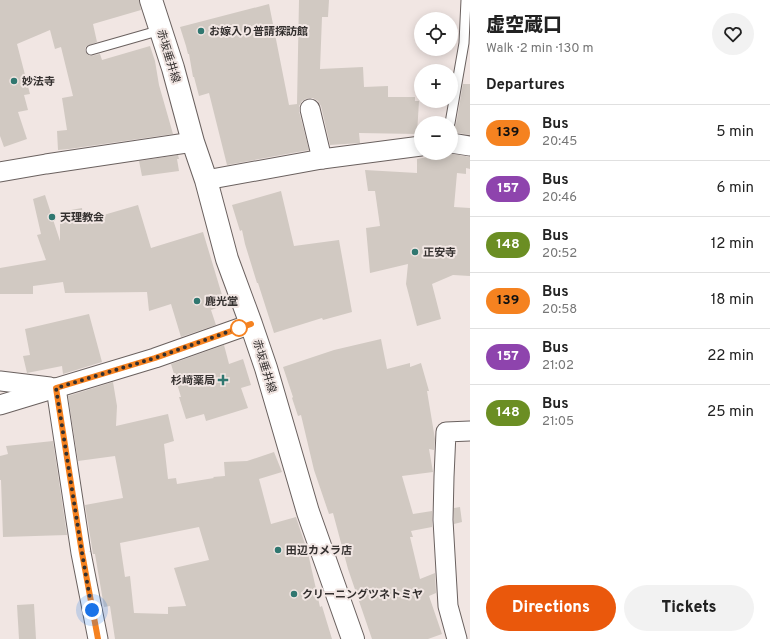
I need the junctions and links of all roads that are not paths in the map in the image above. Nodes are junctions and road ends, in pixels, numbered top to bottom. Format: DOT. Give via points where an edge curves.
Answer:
graph roads {
  1 [pos="151,0"];
  2 [pos="466,0"];
  3 [pos="161,30"];
  4 [pos="91,50"];
  5 [pos="310,109"];
  6 [pos="451,116"];
  7 [pos="194,142"];
  8 [pos="458,144"];
  9 [pos="470,146"];
  10 [pos="414,147"];
  11 [pos="322,159"];
  12 [pos="0,172"];
  13 [pos="206,180"];
  14 [pos="251,324"];
  15 [pos="0,381"];
  16 [pos="56,388"];
  17 [pos="0,405"];
  18 [pos="470,431"];
  19 [pos="98,639"];
  20 [pos="353,639"];
  21 [pos="458,639"];
  1 -- 3 [label="main road, 赤坂垂井線"];
  2 -- 6 [label="lane" via="464,43"];
  3 -- 4 [label="lane"];
  3 -- 7 [label="main road, 赤坂垂井線"];
  5 -- 11 [label="street"];
  7 -- 12 [label="street"];
  7 -- 13 [label="main road, 赤坂垂井線"];
  8 -- 9 [label="street"];
  10 -- 11 [label="street"];
  11 -- 13 [label="street"];
  13 -- 14 [label="main road, 赤坂垂井線" via="228,259"];
  14 -- 16 [label="street" via="155,358"];
  14 -- 20 [label="main road, 赤坂垂井線" via="308,512"];
  15 -- 16 [label="street"];
  16 -- 17 [label="street"];
  16 -- 19 [label="street"];
  18 -- 21 [label="street" via="446,432 444,528 448,606"];
}
